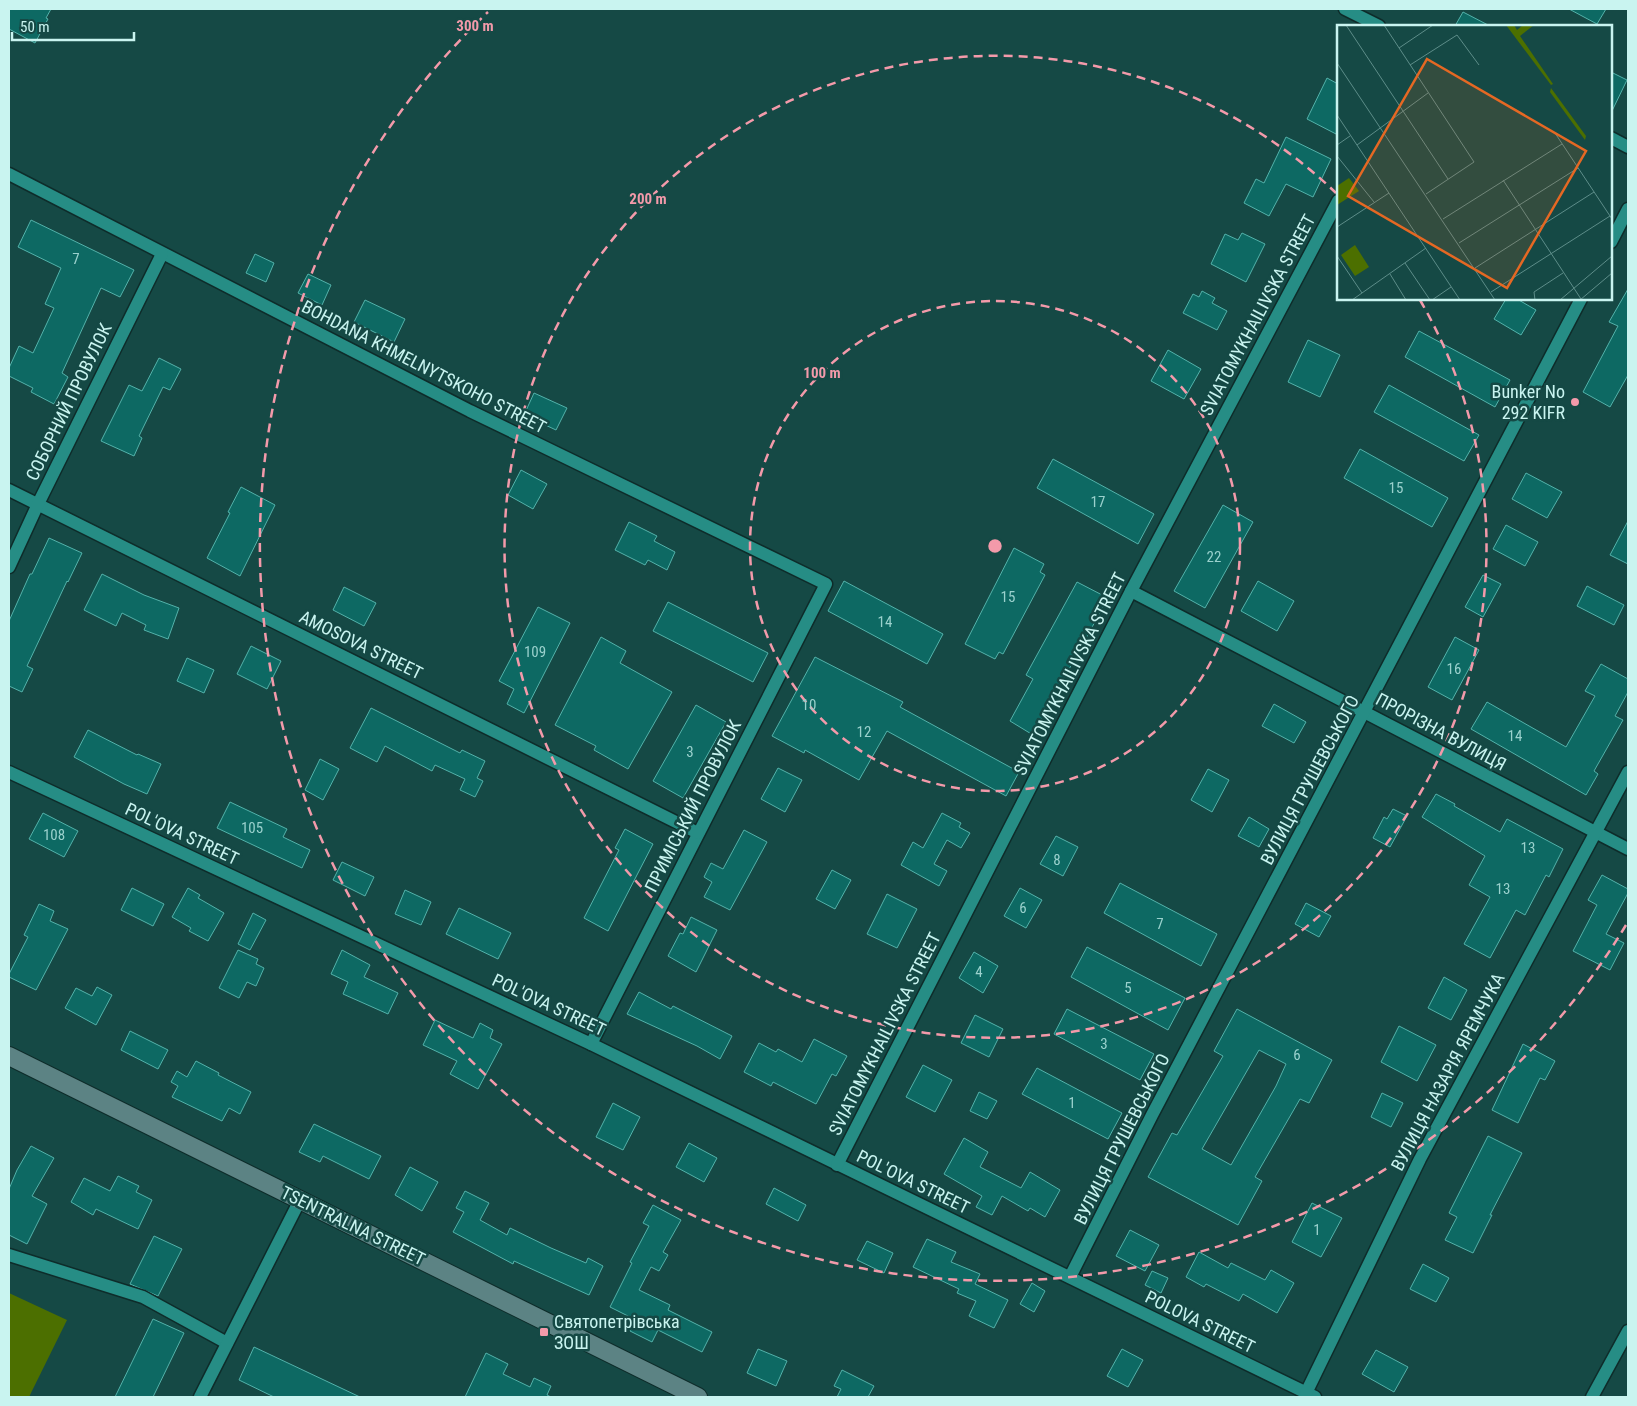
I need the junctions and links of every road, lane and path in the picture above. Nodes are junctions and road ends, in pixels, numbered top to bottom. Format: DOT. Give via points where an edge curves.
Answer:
graph roads {
  1 [pos="1345,9"];
  2 [pos="1377,25"];
  3 [pos="1612,139"];
  4 [pos="1628,147"];
  5 [pos="9,174"];
  6 [pos="1337,203"];
  7 [pos="1628,209"];
  8 [pos="1612,240"];
  9 [pos="162,254"];
  10 [pos="1580,300"];
  11 [pos="9,490"];
  12 [pos="38,504"];
  13 [pos="9,566"];
  14 [pos="826,584"];
  15 [pos="1131,591"];
  16 [pos="1365,712"];
  17 [pos="9,772"];
  18 [pos="1628,772"];
  19 [pos="698,832"];
  20 [pos="1596,833"];
  21 [pos="1628,849"];
  22 [pos="591,1044"];
  23 [pos="9,1056"];
  24 [pos="837,1165"];
  25 [pos="300,1200"];
  26 [pos="9,1254"];
  27 [pos="1070,1278"];
  28 [pos="1628,1331"];
  29 [pos="227,1343"];
  30 [pos="1311,1395"];
  31 [pos="200,1397"];
  32 [pos="698,1397"];
  33 [pos="1592,1397"];
  1 -- 2 [label="street"];
  3 -- 4 [label="street"];
  5 -- 9 [label="street, BOHDANA KHMELNYTSKOHO STREET"];
  6 -- 15 [label="street, SVIATOMYKHAILIVSKA STREET"];
  7 -- 8 [label="street"];
  9 -- 12 [label="street, СОБОРНИЙ ПРОВУЛОК"];
  9 -- 14 [label="street, BOHDANA KHMELNYTSKOHO STREET" via="470,411"];
  10 -- 16 [label="street, ВУЛИЦЯ ГРУШЕВСЬКОГО"];
  11 -- 12 [label="street, AMOSOVA STREET"];
  12 -- 13 [label="street, СОБОРНИЙ ПРОВУЛОК"];
  12 -- 19 [label="street, AMOSOVA STREET"];
  14 -- 19 [label="street, ПРИМІСЬКИЙ ПРОВУЛОК"];
  15 -- 16 [label="street, ПРОРІЗНА ВУЛИЦЯ"];
  15 -- 24 [label="street, SVIATOMYKHAILIVSKA STREET"];
  16 -- 20 [label="street, ПРОРІЗНА ВУЛИЦЯ"];
  16 -- 27 [label="street, ВУЛИЦЯ ГРУШЕВСЬКОГО" via="1152,1115"];
  17 -- 22 [label="street, POL'OVA STREET"];
  18 -- 20 [label="street, ВУЛИЦЯ НАЗАРІЯ ЯРЕМЧУКА"];
  19 -- 22 [label="street, ПРИМІСЬКИЙ ПРОВУЛОК"];
  20 -- 21 [label="street, ПРОРІЗНА ВУЛИЦЯ"];
  20 -- 30 [label="street, ВУЛИЦЯ НАЗАРІЯ ЯРЕМЧУКА" via="1420,1159"];
  22 -- 24 [label="street, POL'OVA STREET"];
  23 -- 25 [label="main road, TSENTRALNA STREET"];
  24 -- 27 [label="street, POL'OVA STREET"];
  25 -- 29 [label="street"];
  25 -- 32 [label="main road, TSENTRALNA STREET"];
  26 -- 29 [label="street" via="143,1297"];
  27 -- 30 [label="street, POLOVA STREET"];
  28 -- 33 [label="street"];
  29 -- 31 [label="street"];
}
